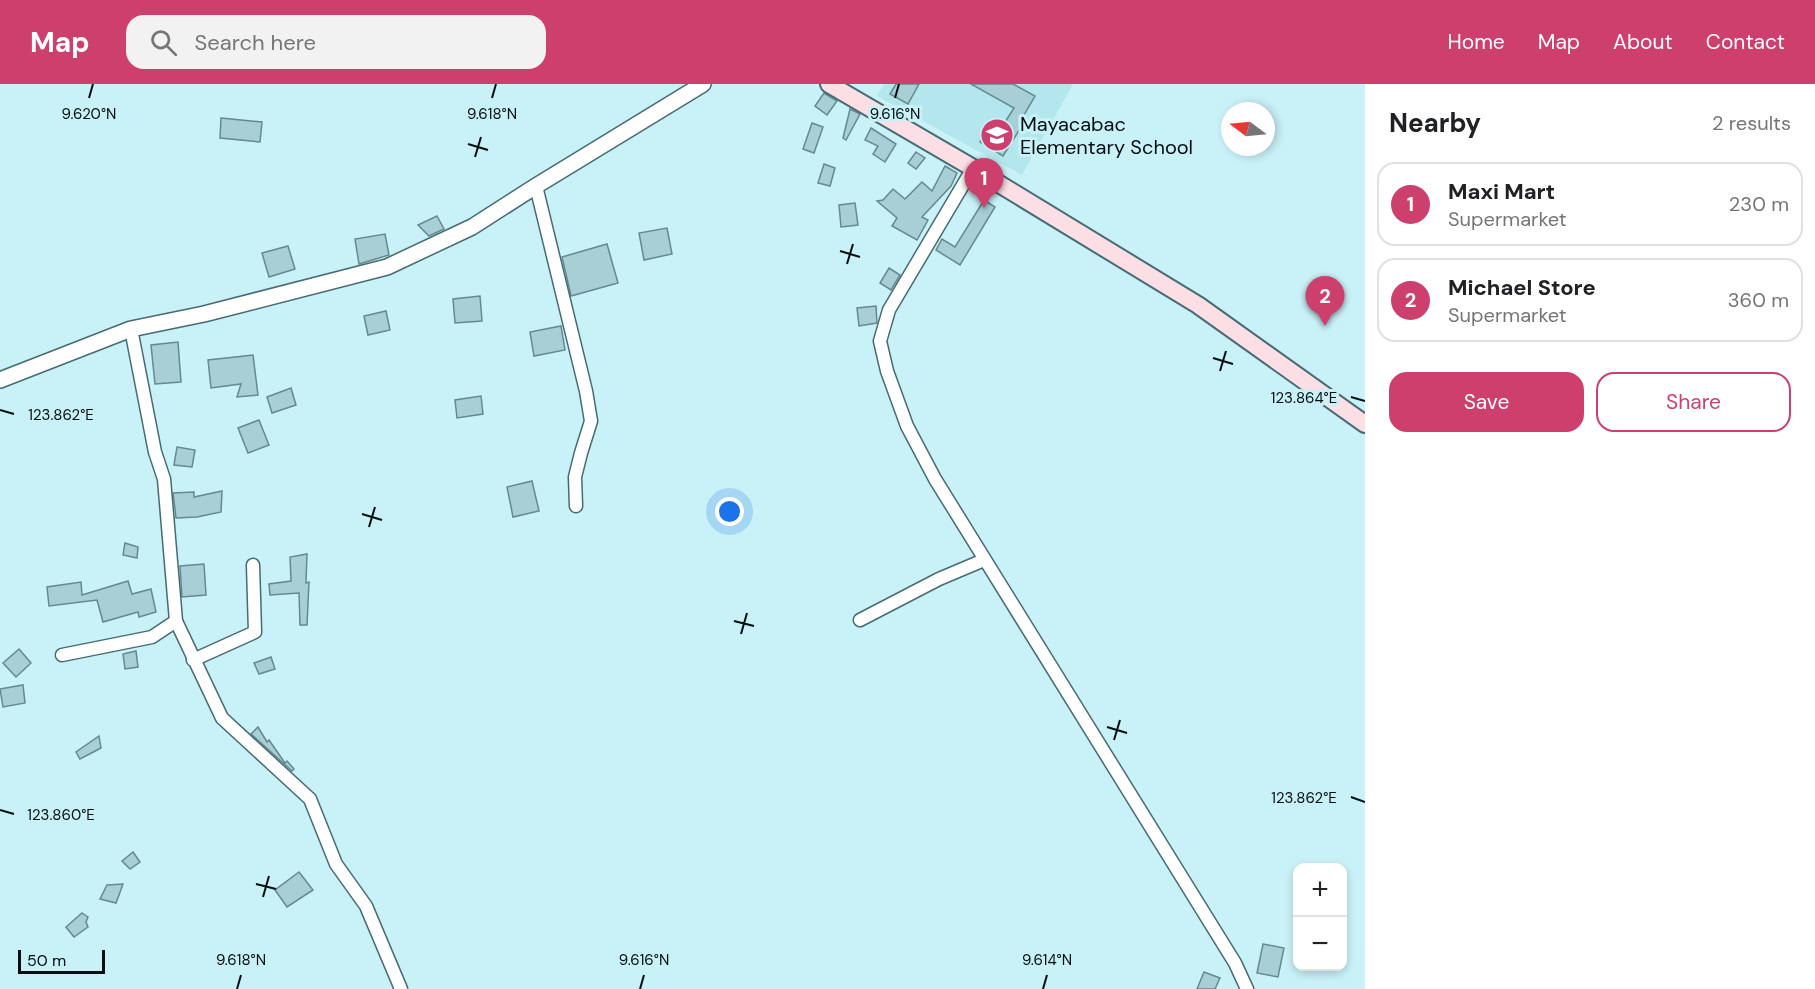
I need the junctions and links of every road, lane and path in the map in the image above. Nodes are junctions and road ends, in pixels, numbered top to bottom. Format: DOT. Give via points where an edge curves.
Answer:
graph roads {
  1 [pos="703,84"];
  2 [pos="829,84"];
  3 [pos="973,168"];
  4 [pos="536,186"];
  5 [pos="131,329"];
  6 [pos="0,380"];
  7 [pos="1365,424"];
  8 [pos="576,506"];
  9 [pos="984,560"];
  10 [pos="253,565"];
  11 [pos="860,620"];
  12 [pos="176,621"];
  13 [pos="62,655"];
  14 [pos="193,660"];
  15 [pos="401,989"];
  16 [pos="1247,989"];
  1 -- 4 [label="street"];
  2 -- 3 [label="main road"];
  3 -- 7 [label="main road" via="1198,305"];
  3 -- 9 [label="street" via="889,310 880,341 907,426"];
  4 -- 5 [label="street" via="472,227 387,267"];
  4 -- 8 [label="street" via="591,421 575,477"];
  5 -- 6 [label="street"];
  5 -- 12 [label="street" via="164,479"];
  9 -- 11 [label="street"];
  9 -- 16 [label="street" via="1235,963"];
  10 -- 14 [label="street" via="255,632"];
  12 -- 13 [label="street" via="152,637"];
  12 -- 14 [label="street"];
  14 -- 15 [label="street" via="222,718 310,799 336,864 366,906"];
}
